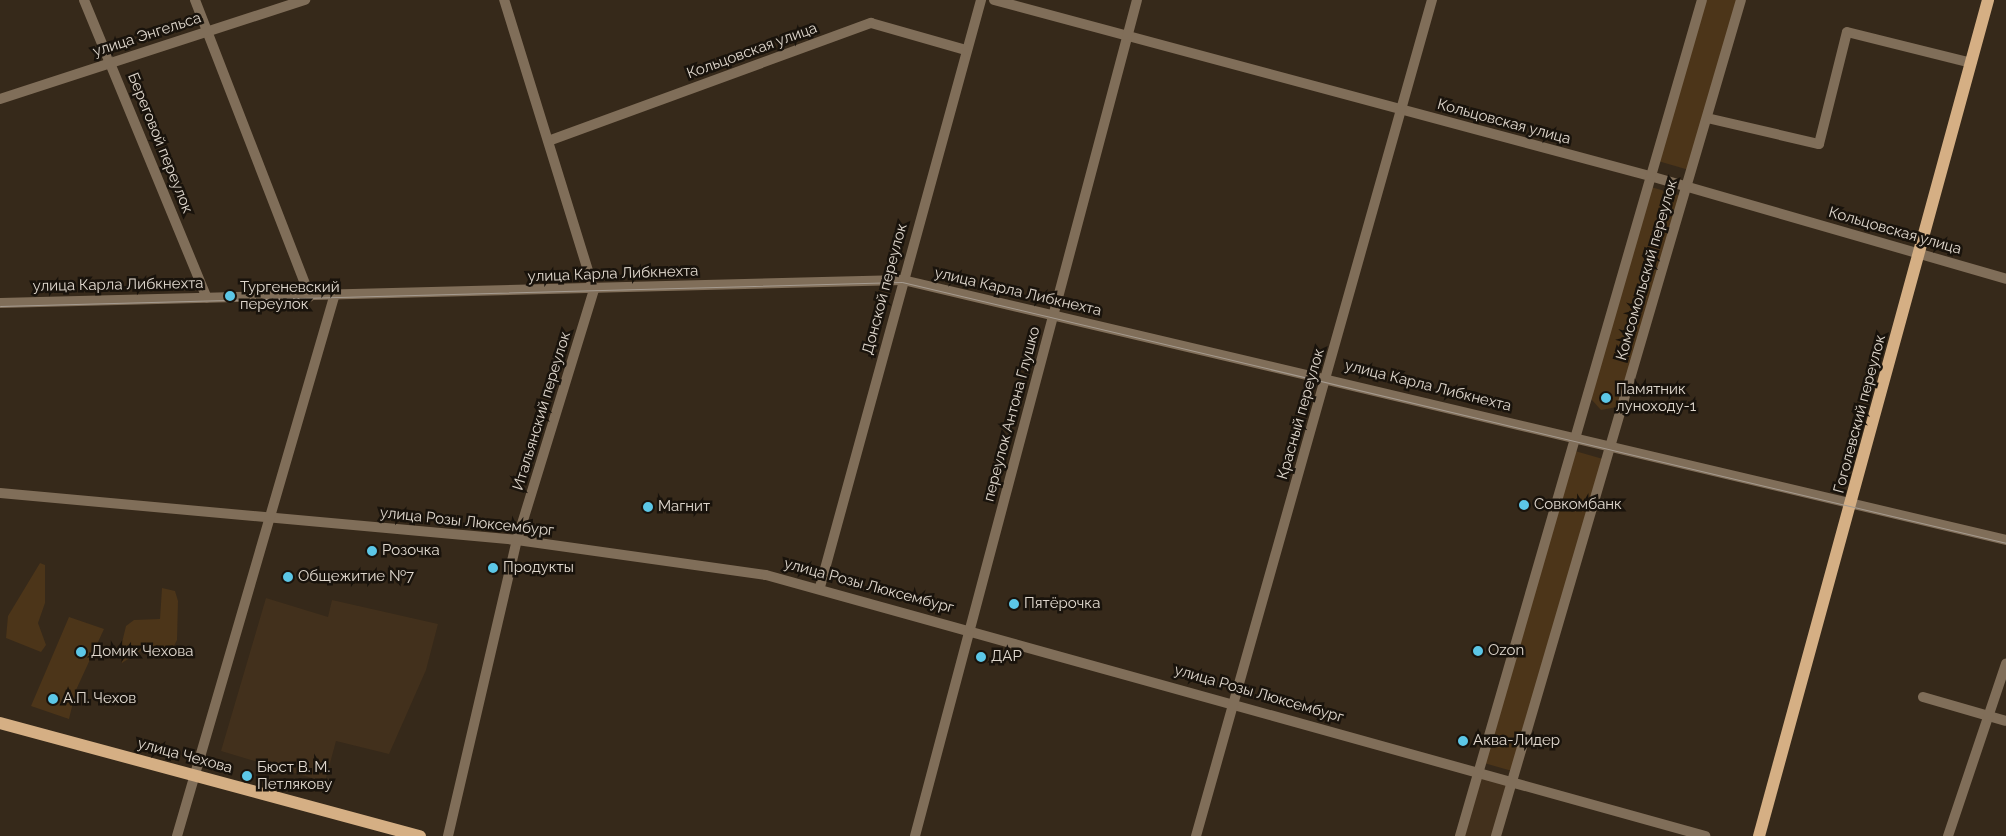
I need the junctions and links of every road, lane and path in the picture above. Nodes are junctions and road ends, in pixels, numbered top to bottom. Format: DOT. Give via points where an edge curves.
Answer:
graph roads {
  1 [pos="84,0"];
  2 [pos="195,0"];
  3 [pos="304,0"];
  4 [pos="504,0"];
  5 [pos="981,0"];
  6 [pos="994,0"];
  7 [pos="1137,0"];
  8 [pos="1432,0"];
  9 [pos="1702,0"];
  10 [pos="1741,0"];
  11 [pos="1988,0"];
  12 [pos="208,31"];
  13 [pos="1128,36"];
  14 [pos="966,50"];
  15 [pos="111,63"];
  16 [pos="1971,63"];
  17 [pos="0,99"];
  18 [pos="1403,110"];
  19 [pos="1707,118"];
  20 [pos="551,140"];
  21 [pos="1650,176"];
  22 [pos="1686,187"];
  23 [pos="1920,254"];
  24 [pos="2006,279"];
  25 [pos="903,280"];
  26 [pos="594,290"];
  27 [pos="310,296"];
  28 [pos="334,297"];
  29 [pos="208,298"];
  30 [pos="0,303"];
  31 [pos="1053,317"];
  32 [pos="1327,378"];
  33 [pos="1574,437"];
  34 [pos="1610,446"];
  35 [pos="0,493"];
  36 [pos="1853,504"];
  37 [pos="266,518"];
  38 [pos="517,540"];
  39 [pos="2006,540"];
  40 [pos="820,586"];
  41 [pos="970,629"];
  42 [pos="2006,664"];
  43 [pos="1923,697"];
  44 [pos="1234,703"];
  45 [pos="1985,717"];
  46 [pos="2006,721"];
  47 [pos="0,723"];
  48 [pos="1478,771"];
  49 [pos="194,774"];
  50 [pos="1513,781"];
  51 [pos="176,836"];
  52 [pos="420,836"];
  53 [pos="448,836"];
  54 [pos="915,836"];
  55 [pos="1196,836"];
  56 [pos="1460,836"];
  57 [pos="1496,836"];
  58 [pos="1706,836"];
  59 [pos="1759,836"];
  60 [pos="1948,836"];
  1 -- 15 [label="street, Береговой переулок"];
  2 -- 12 [label="street"];
  3 -- 12 [label="street, улица Энгельса"];
  4 -- 20 [label="street"];
  5 -- 14 [label="street, Донской переулок"];
  6 -- 13 [label="street, Кольцовская улица"];
  7 -- 13 [label="street, переулок Антона Глушко"];
  8 -- 18 [label="street, Красный переулок"];
  9 -- 21 [label="street, Комсомольский переулок"];
  10 -- 19 [label="street, Комсомольский переулок"];
  11 -- 16 [label="main road, Гоголевский переулок"];
  12 -- 15 [label="street, улица Энгельса"];
  12 -- 27 [label="street"];
  13 -- 18 [label="street, Кольцовская улица"];
  13 -- 31 [label="street, переулок Антона Глушко"];
  14 -- 20 [label="street, Кольцовская улица" via="871,23"];
  14 -- 25 [label="street, Донской переулок"];
  15 -- 17 [label="street, улица Энгельса"];
  15 -- 29 [label="street, Береговой переулок"];
  16 -- 19 [label="street" via="1847,32 1819,144"];
  16 -- 23 [label="main road, Гоголевский переулок"];
  18 -- 21 [label="street, Кольцовская улица"];
  18 -- 32 [label="street, Красный переулок"];
  19 -- 22 [label="street, Комсомольский переулок"];
  20 -- 26 [label="street"];
  21 -- 22 [label="street, Кольцовская улица"];
  21 -- 33 [label="street, Комсомольский переулок"];
  22 -- 23 [label="street, Кольцовская улица"];
  22 -- 34 [label="street, Комсомольский переулок"];
  23 -- 24 [label="street, Кольцовская улица"];
  23 -- 36 [label="main road, Гоголевский переулок"];
  25 -- 26 [label="street, улица Карла Либкнехта"];
  25 -- 31 [label="street, улица Карла Либкнехта"];
  25 -- 40 [label="street, Донской переулок"];
  26 -- 28 [label="street, улица Карла Либкнехта"];
  26 -- 38 [label="street, Итальянский переулок"];
  27 -- 28 [label="street, улица Карла Либкнехта"];
  27 -- 29 [label="street, улица Карла Либкнехта"];
  28 -- 37 [label="street"];
  29 -- 30 [label="street, улица Карла Либкнехта"];
  31 -- 32 [label="street, улица Карла Либкнехта"];
  31 -- 41 [label="street, переулок Антона Глушко"];
  32 -- 33 [label="street, улица Карла Либкнехта"];
  32 -- 44 [label="street, Красный переулок"];
  33 -- 34 [label="street, улица Карла Либкнехта"];
  33 -- 48 [label="street, Комсомольский переулок"];
  34 -- 36 [label="street, улица Карла Либкнехта"];
  34 -- 50 [label="street, Комсомольский переулок"];
  35 -- 37 [label="street, улица Розы Люксембург"];
  36 -- 39 [label="street, улица Карла Либкнехта"];
  36 -- 59 [label="main road, Гоголевский переулок"];
  37 -- 38 [label="street, улица Розы Люксембург"];
  37 -- 49 [label="street"];
  38 -- 40 [label="street, улица Розы Люксембург"];
  38 -- 53 [label="street, Итальянский переулок"];
  40 -- 41 [label="street, улица Розы Люксембург"];
  41 -- 44 [label="street, улица Розы Люксембург"];
  41 -- 54 [label="street, переулок Антона Глушко"];
  42 -- 45 [label="street"];
  43 -- 45 [label="street"];
  44 -- 48 [label="street, улица Розы Люксембург"];
  44 -- 55 [label="street, Красный переулок"];
  45 -- 46 [label="street"];
  45 -- 60 [label="street"];
  47 -- 49 [label="main road, улица Чехова"];
  48 -- 50 [label="street, улица Розы Люксембург"];
  48 -- 56 [label="street, Комсомольский переулок"];
  49 -- 51 [label="street"];
  49 -- 52 [label="main road, улица Чехова"];
  50 -- 57 [label="street, Комсомольский переулок"];
  50 -- 58 [label="street, улица Розы Люксембург"];
}
